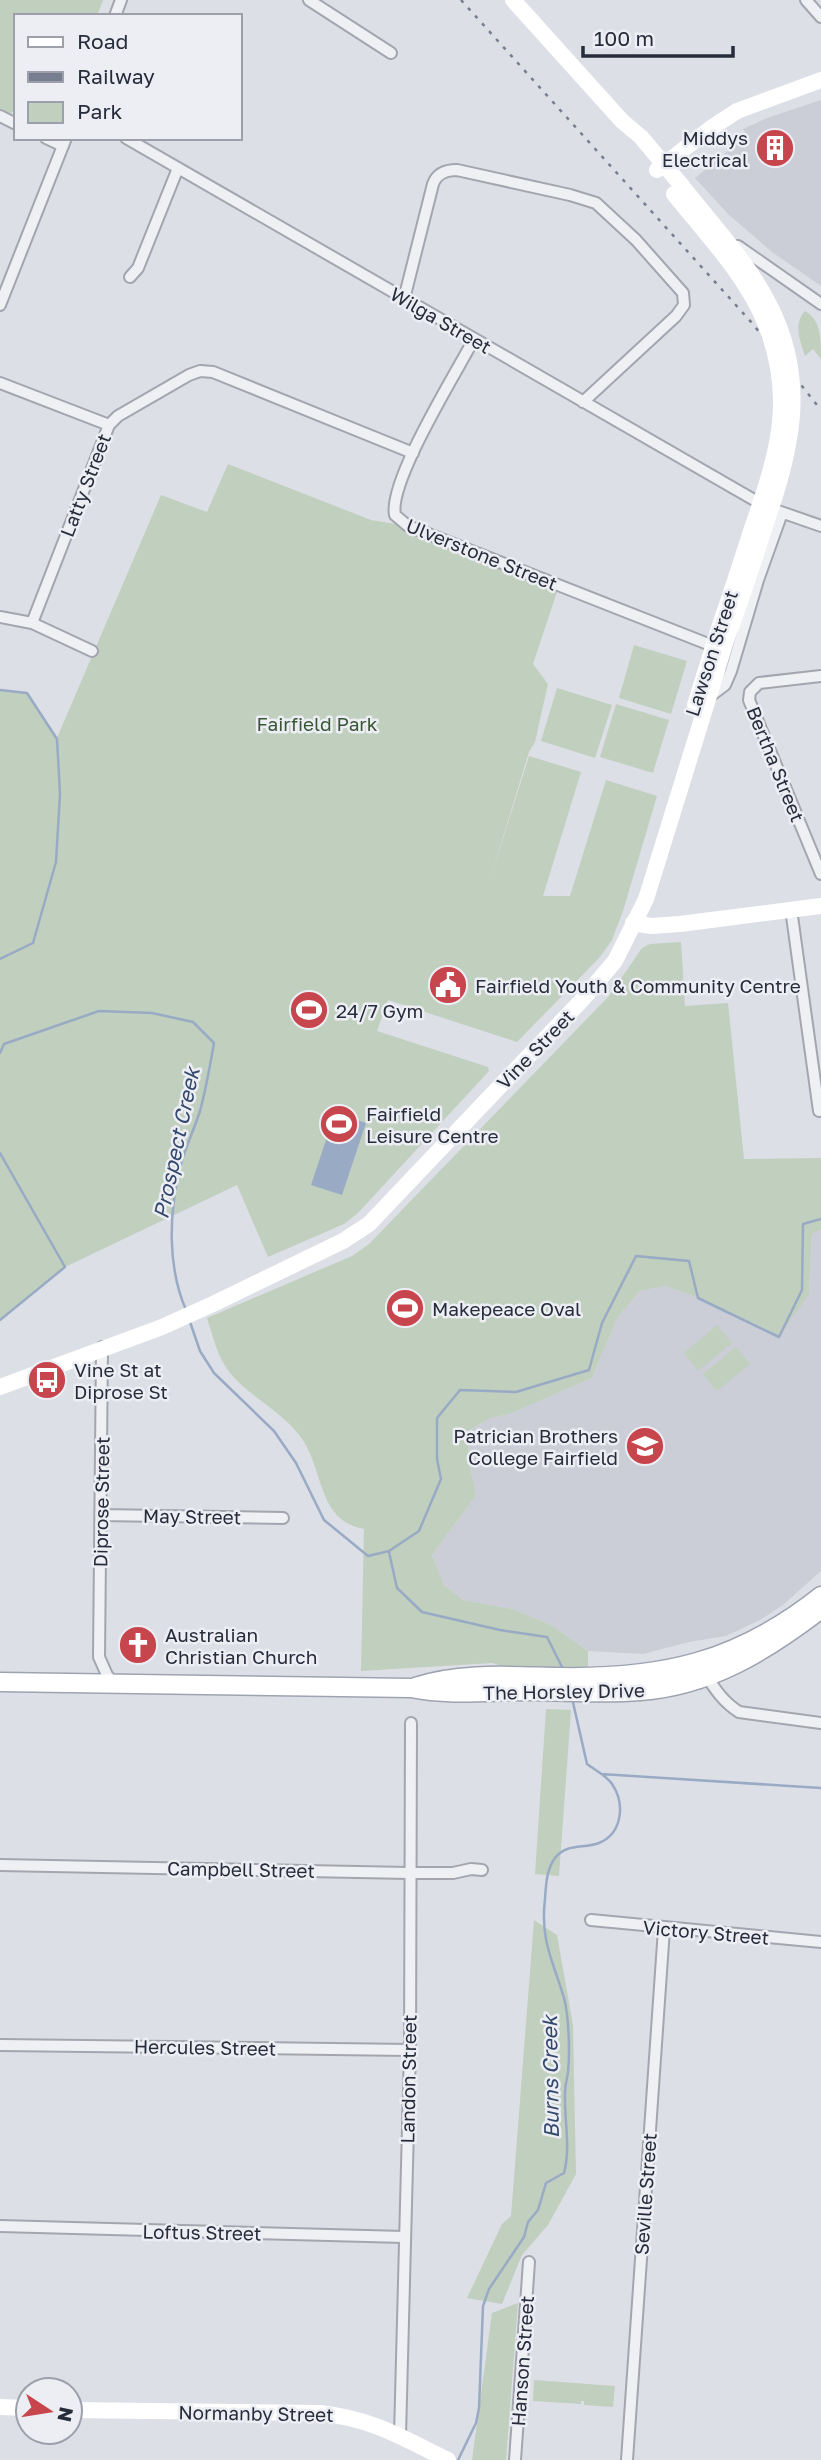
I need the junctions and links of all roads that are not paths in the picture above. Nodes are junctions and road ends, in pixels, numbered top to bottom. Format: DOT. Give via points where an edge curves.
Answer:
graph roads {
  1 [pos="309,0"];
  2 [pos="513,0"];
  3 [pos="806,0"];
  4 [pos="821,17"];
  5 [pos="391,53"];
  6 [pos="821,80"];
  7 [pos="821,91"];
  8 [pos="130,140"];
  9 [pos="65,142"];
  10 [pos="178,167"];
  11 [pos="663,172"];
  12 [pos="738,246"];
  13 [pos="131,277"];
  14 [pos="404,299"];
  15 [pos="821,304"];
  16 [pos="0,305"];
  17 [pos="474,339"];
  18 [pos="0,383"];
  19 [pos="583,402"];
  20 [pos="109,425"];
  21 [pos="413,453"];
  22 [pos="756,501"];
  23 [pos="821,526"];
  24 [pos="0,617"];
  25 [pos="32,622"];
  26 [pos="719,640"];
  27 [pos="92,651"];
  28 [pos="821,676"];
  29 [pos="709,697"];
  30 [pos="821,874"];
  31 [pos="821,905"];
  32 [pos="790,909"];
  33 [pos="633,923"];
  34 [pos="819,1111"];
  35 [pos="102,1348"];
  36 [pos="0,1387"];
  37 [pos="101,1515"];
  38 [pos="283,1518"];
  39 [pos="821,1596"];
  40 [pos="821,1609"];
  41 [pos="99,1657"];
  42 [pos="702,1670"];
  43 [pos="0,1682"];
  44 [pos="83,1683"];
  45 [pos="114,1684"];
  46 [pos="411,1723"];
  47 [pos="821,1723"];
  48 [pos="0,1865"];
  49 [pos="482,1870"];
  50 [pos="409,1873"];
  51 [pos="591,1920"];
  52 [pos="664,1929"];
  53 [pos="821,1942"];
  54 [pos="0,2045"];
  55 [pos="410,2050"];
  56 [pos="0,2226"];
  57 [pos="404,2236"];
  58 [pos="529,2262"];
  59 [pos="84,2410"];
  60 [pos="400,2435"];
  61 [pos="441,2457"];
  62 [pos="515,2460"];
  63 [pos="627,2460"];
  1 -- 5 [label="street"];
  2 -- 11 [label="main road, Lawson Street" via="622,121 642,137"];
  3 -- 4 [label="street"];
  6 -- 11 [label="main road" via="737,111"];
  7 -- 11 [label="main road" via="757,113"];
  8 -- 10 [label="street, Wilga Street"];
  9 -- 16 [label="street"];
  10 -- 13 [label="street"];
  10 -- 14 [label="street, Wilga Street"];
  11 -- 26 [label="main road, Lawson Street, bridge" via="748,290 764,319 780,379 780,433 773,468"];
  12 -- 15 [label="street"];
  14 -- 17 [label="street, Wilga Street"];
  14 -- 19 [label="street" via="434,180 443,172 457,170 596,203 676,285 684,305"];
  17 -- 19 [label="street, Wilga Street"];
  17 -- 21 [label="street, Ulverstone Street"];
  18 -- 20 [label="street"];
  19 -- 22 [label="street, Wilga Street"];
  20 -- 21 [label="street, Latty Street" via="189,375 213,372"];
  20 -- 25 [label="street, Latty Street"];
  21 -- 26 [label="street, Ulverstone Street" via="394,509 400,521"];
  23 -- 29 [label="street, Lawson Street" via="780,512 731,671 724,685"];
  24 -- 25 [label="street"];
  25 -- 27 [label="street"];
  26 -- 29 [label="main road, Lawson Street"];
  26 -- 33 [label="main road, Lawson Street" via="636,896"];
  28 -- 30 [label="street, Bertha Street" via="759,683 749,700"];
  29 -- 33 [label="main road, Lawson Street" via="646,899"];
  31 -- 32 [label="main road"];
  32 -- 33 [label="main road" via="680,924"];
  32 -- 34 [label="street"];
  33 -- 35 [label="main road, Vine Street" via="602,979 369,1224 213,1304"];
  35 -- 36 [label="main road, Vine Street"];
  35 -- 37 [label="street, Diprose Street"];
  37 -- 38 [label="street, May Street"];
  37 -- 41 [label="street, Diprose Street"];
  39 -- 42 [label="main road, The Horsley Drive" via="773,1630 721,1655"];
  40 -- 42 [label="main road, The Horsley Drive" via="771,1646 729,1669"];
  41 -- 44 [label="street"];
  41 -- 45 [label="street, Diprose Street"];
  42 -- 45 [label="main road, The Horsley Drive" via="588,1685 437,1679 411,1688"];
  42 -- 47 [label="street" via="728,1705 739,1712"];
  43 -- 44 [label="main road, The Horsley Drive"];
  44 -- 45 [label="main road, The Horsley Drive"];
  46 -- 50 [label="street, Landon Street"];
  48 -- 50 [label="street, Campbell Street"];
  49 -- 50 [label="street, Campbell Street"];
  50 -- 55 [label="street, Landon Street"];
  51 -- 52 [label="street, Victory Street"];
  52 -- 53 [label="street, Victory Street"];
  52 -- 63 [label="street, Seville Street"];
  54 -- 55 [label="street, Hercules Street"];
  55 -- 57 [label="street, Landon Street"];
  56 -- 57 [label="street, Loftus Street"];
  57 -- 60 [label="street, Landon Street"];
  58 -- 62 [label="street, Hanson Street"];
  59 -- 60 [label="main road, Normanby Street" via="320,2413 361,2419"];
  60 -- 61 [label="main road, Normanby Street"];
}
